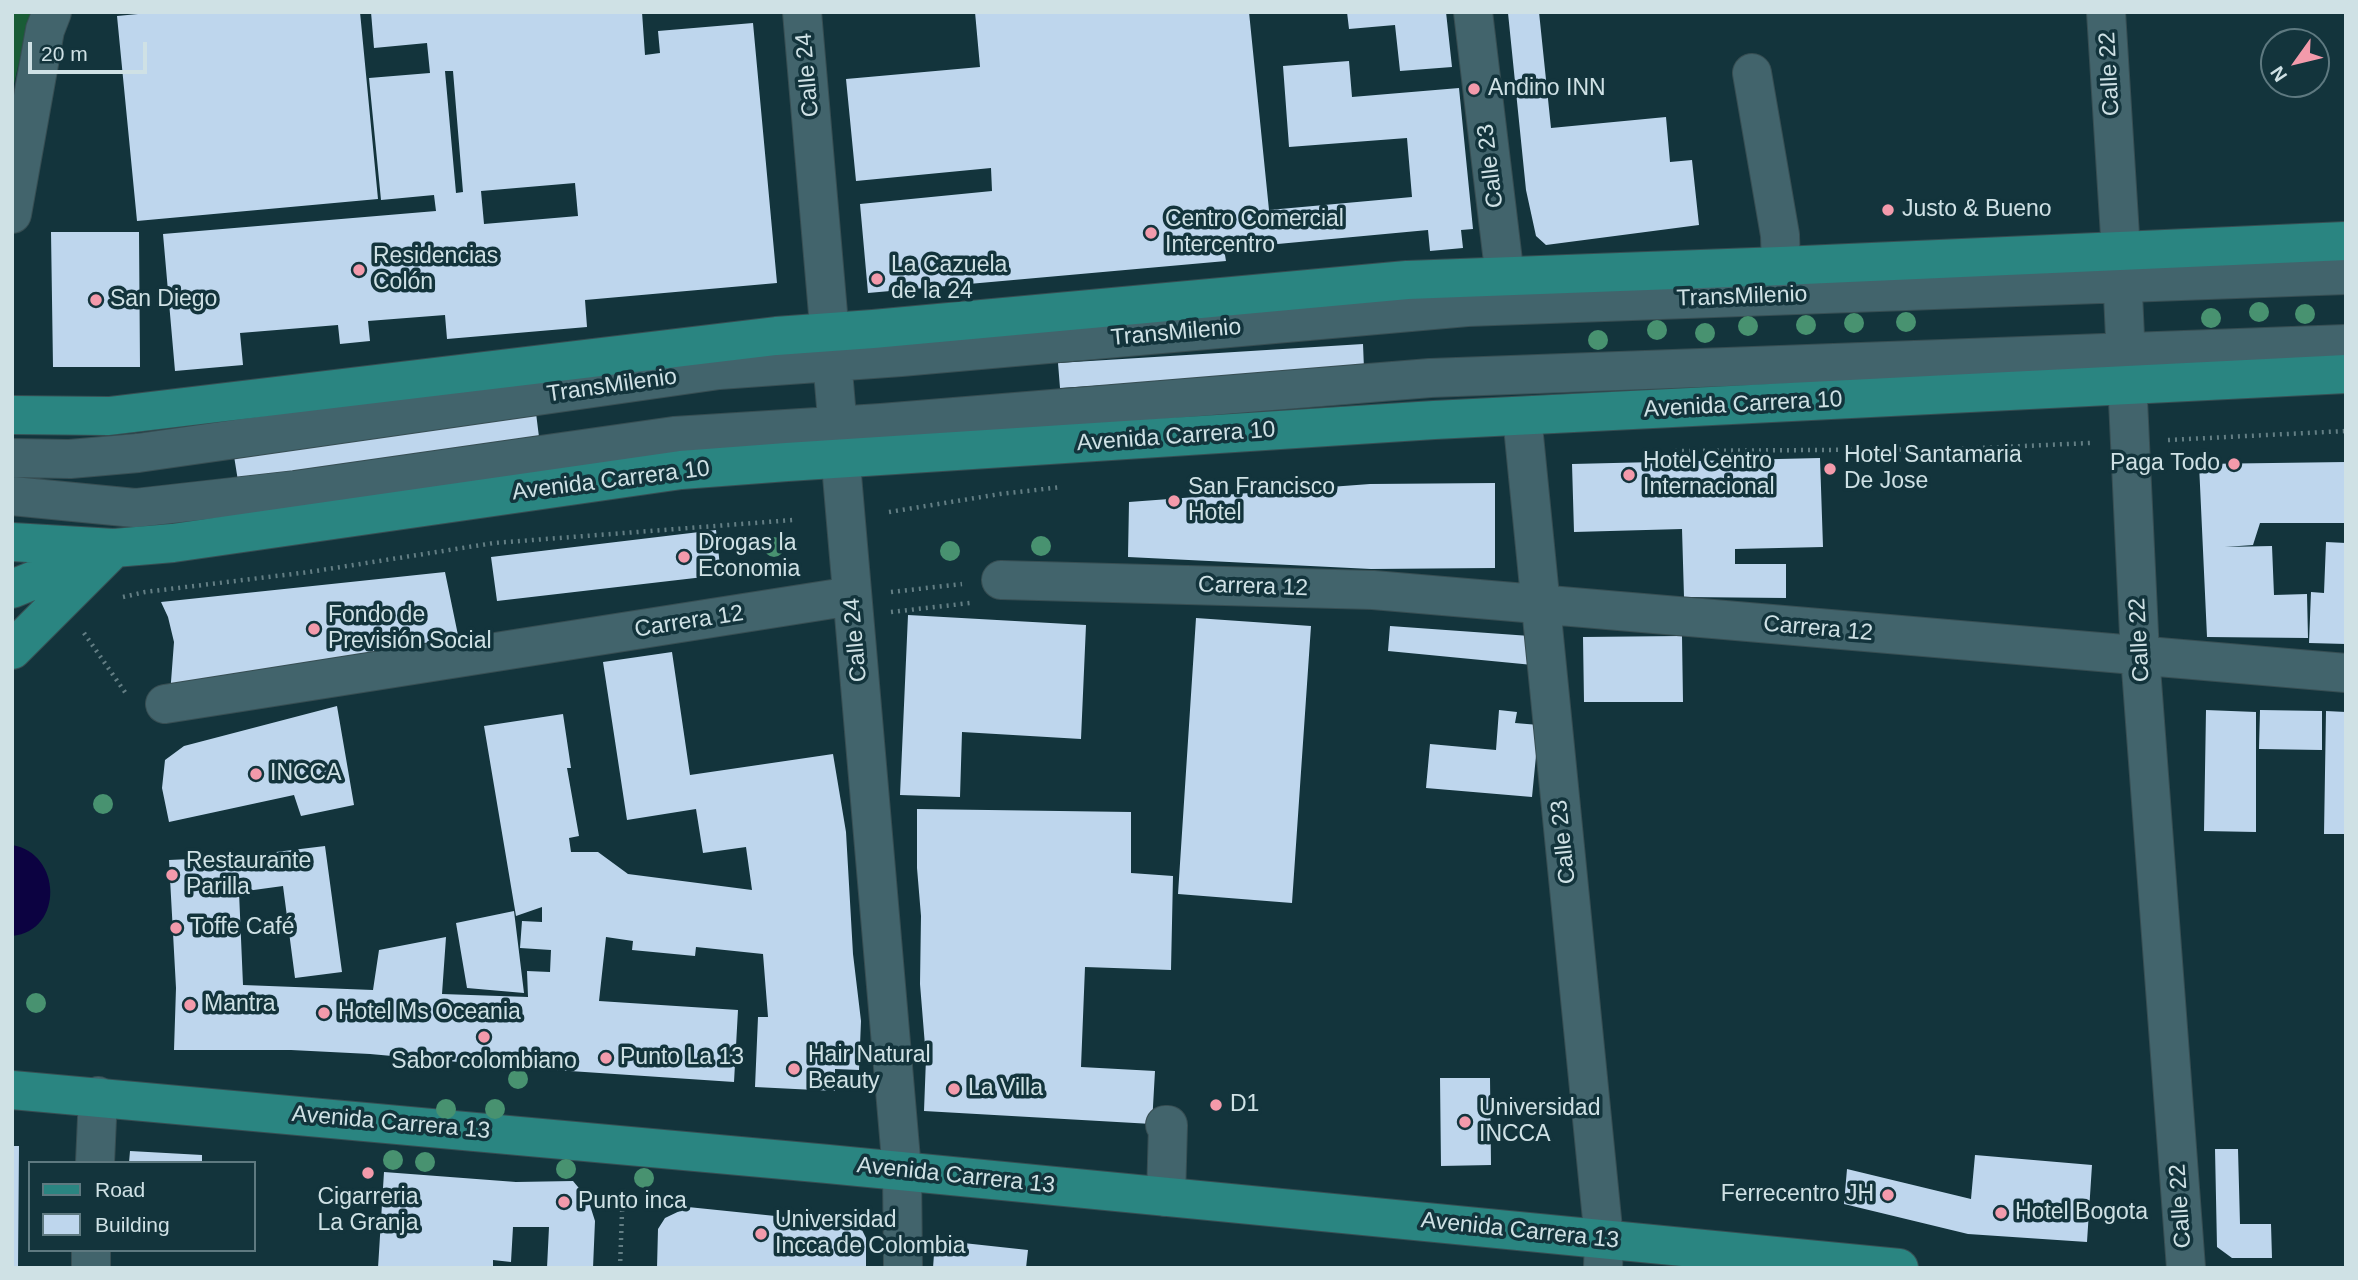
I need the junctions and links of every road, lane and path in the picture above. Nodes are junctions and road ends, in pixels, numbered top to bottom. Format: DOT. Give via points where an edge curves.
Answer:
graph roads {
  1 [pos="52,12"];
  2 [pos="802,12"];
  3 [pos="1473,12"];
  4 [pos="2106,12"];
  5 [pos="1752,73"];
  6 [pos="12,214"];
  7 [pos="2346,241"];
  8 [pos="1781,266"];
  9 [pos="2121,267"];
  10 [pos="2346,275"];
  11 [pos="1505,278"];
  12 [pos="2346,344"];
  13 [pos="831,347"];
  14 [pos="2126,369"];
  15 [pos="2346,374"];
  16 [pos="12,415"];
  17 [pos="1522,416"];
  18 [pos="2346,431"];
  19 [pos="839,442"];
  20 [pos="2129,442"];
  21 [pos="1667,451"];
  22 [pos="12,458"];
  23 [pos="295,491"];
  24 [pos="12,496"];
  25 [pos="793,520"];
  26 [pos="12,541"];
  27 [pos="114,548"];
  28 [pos="1001,580"];
  29 [pos="12,589"];
  30 [pos="852,596"];
  31 [pos="116,599"];
  32 [pos="1539,606"];
  33 [pos="12,650"];
  34 [pos="2140,655"];
  35 [pos="2346,673"];
  36 [pos="165,704"];
  37 [pos="12,1090"];
  38 [pos="98,1096"];
  39 [pos="1165,1125"];
  40 [pos="95,1161"];
  41 [pos="902,1171"];
  42 [pos="624,1180"];
  43 [pos="1166,1196"];
  44 [pos="1604,1253"];
  45 [pos="620,1268"];
  46 [pos="903,1268"];
  47 [pos="1899,1268"];
  48 [pos="2186,1268"];
  1 -- 6 [label="street"];
  2 -- 13 [label="street, Calle 24"];
  3 -- 11 [label="street, Calle 23"];
  4 -- 9 [label="street, Calle 22"];
  5 -- 8 [label="street" via="1780,235"];
  7 -- 9 [label="main road"];
  8 -- 9 [label="main road"];
  8 -- 11 [label="main road"];
  9 -- 10 [label="street, TransMilenio"];
  9 -- 13 [label="street, TransMilenio"];
  9 -- 14 [label="street, Calle 22"];
  11 -- 13 [label="main road" via="1407,281"];
  12 -- 14 [label="street"];
  13 -- 16 [label="main road" via="637,352 109,416"];
  13 -- 19 [label="street, Calle 24"];
  13 -- 22 [label="street, TransMilenio" via="719,370 138,453"];
  14 -- 15 [label="main road, Avenida Carrera 10"];
  14 -- 17 [label="main road, Avenida Carrera 10"];
  14 -- 19 [label="street" via="1430,378"];
  14 -- 20 [label="street, Calle 22"];
  17 -- 19 [label="main road, Avenida Carrera 10"];
  17 -- 32 [label="street, Calle 23"];
  18 -- 20 [label="path"];
  19 -- 23 [label="street" via="674,436"];
  19 -- 27 [label="main road, Avenida Carrera 10" via="681,470"];
  19 -- 30 [label="street, Calle 24"];
  20 -- 21 [label="path" via="1958,449"];
  20 -- 34 [label="street, Calle 22"];
  23 -- 24 [label="street" via="135,508"];
  23 -- 27 [label="street"];
  25 -- 31 [label="path" via="494,543"];
  26 -- 27 [label="main road, Avenida Carrera 10"];
  27 -- 29 [label="main road"];
  27 -- 33 [label="main road"];
  28 -- 30 [label="path"];
  28 -- 32 [label="street, Carrera 12" via="1373,590"];
  30 -- 36 [label="street, Carrera 12"];
  30 -- 41 [label="street, Calle 24"];
  32 -- 34 [label="street, Carrera 12"];
  32 -- 44 [label="street, Calle 23"];
  34 -- 35 [label="street, Carrera 12"];
  34 -- 48 [label="street, Calle 22"];
  37 -- 38 [label="main road, Avenida Carrera 13"];
  38 -- 40 [label="street"];
  38 -- 41 [label="main road, Avenida Carrera 13"];
  39 -- 43 [label="street"];
  41 -- 43 [label="main road, Avenida Carrera 13"];
  41 -- 46 [label="street, Calle 24"];
  42 -- 45 [label="path"];
  43 -- 44 [label="main road, Avenida Carrera 13"];
  44 -- 47 [label="main road, Avenida Carrera 13"];
}
